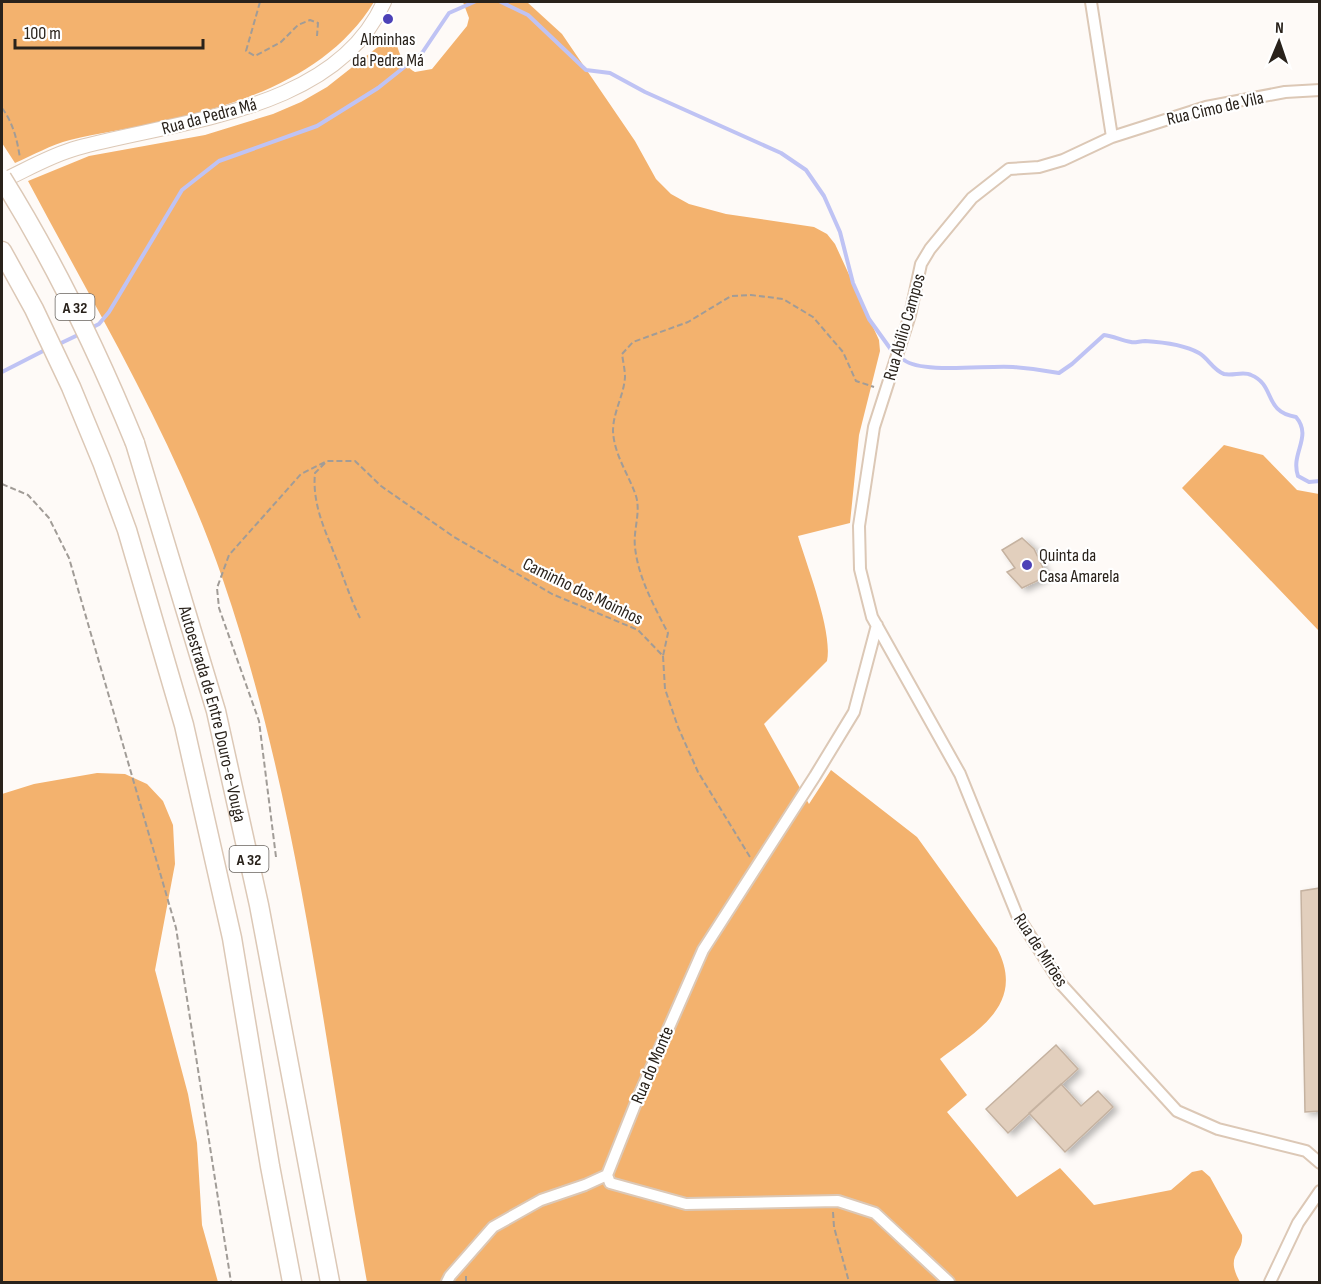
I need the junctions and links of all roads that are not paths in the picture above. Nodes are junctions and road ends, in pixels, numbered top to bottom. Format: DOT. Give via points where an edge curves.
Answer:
graph roads {
  1 [pos="384,2"];
  2 [pos="1091,2"];
  3 [pos="1320,90"];
  4 [pos="1112,136"];
  5 [pos="2,179"];
  6 [pos="2,251"];
  7 [pos="877,625"];
  8 [pos="1320,1163"];
  9 [pos="607,1175"];
  10 [pos="1320,1191"];
  11 [pos="1270,1281"];
  12 [pos="292,1282"];
  13 [pos="330,1282"];
  14 [pos="447,1282"];
  15 [pos="948,1282"];
  1 -- 5 [label="main road, Rua da Pedra Má" via="374,22 351,48 282,95 222,115 74,149"];
  2 -- 4 [label="street"];
  3 -- 4 [label="street, Rua Cimo de Vila" via="1285,92 1206,107"];
  4 -- 7 [label="street, Rua Abílio Campos" via="1063,160 1009,169 972,198 921,264 910,315 874,427 859,526 860,569"];
  5 -- 13 [label="highway, Autoestrada de Entre Douro-e-Vouga / A 32, bridge" via="63,281 135,444 216,711 259,905"];
  6 -- 12 [label="highway, Autoestrada de Entre Douro-e-Vouga / A 32" via="71,387 102,462 127,530 184,725 232,938"];
  7 -- 8 [label="street, Rua de Mirões" via="960,774 1017,915 1061,984 1176,1111 1218,1129 1306,1151"];
  7 -- 9 [label="street, Rua do Monte" via="854,712 703,950"];
  9 -- 14 [label="street" via="541,1200 493,1227"];
  9 -- 15 [label="street" via="610,1183 686,1204 838,1201 875,1213"];
  10 -- 11 [label="street" via="1298,1223"];
}
